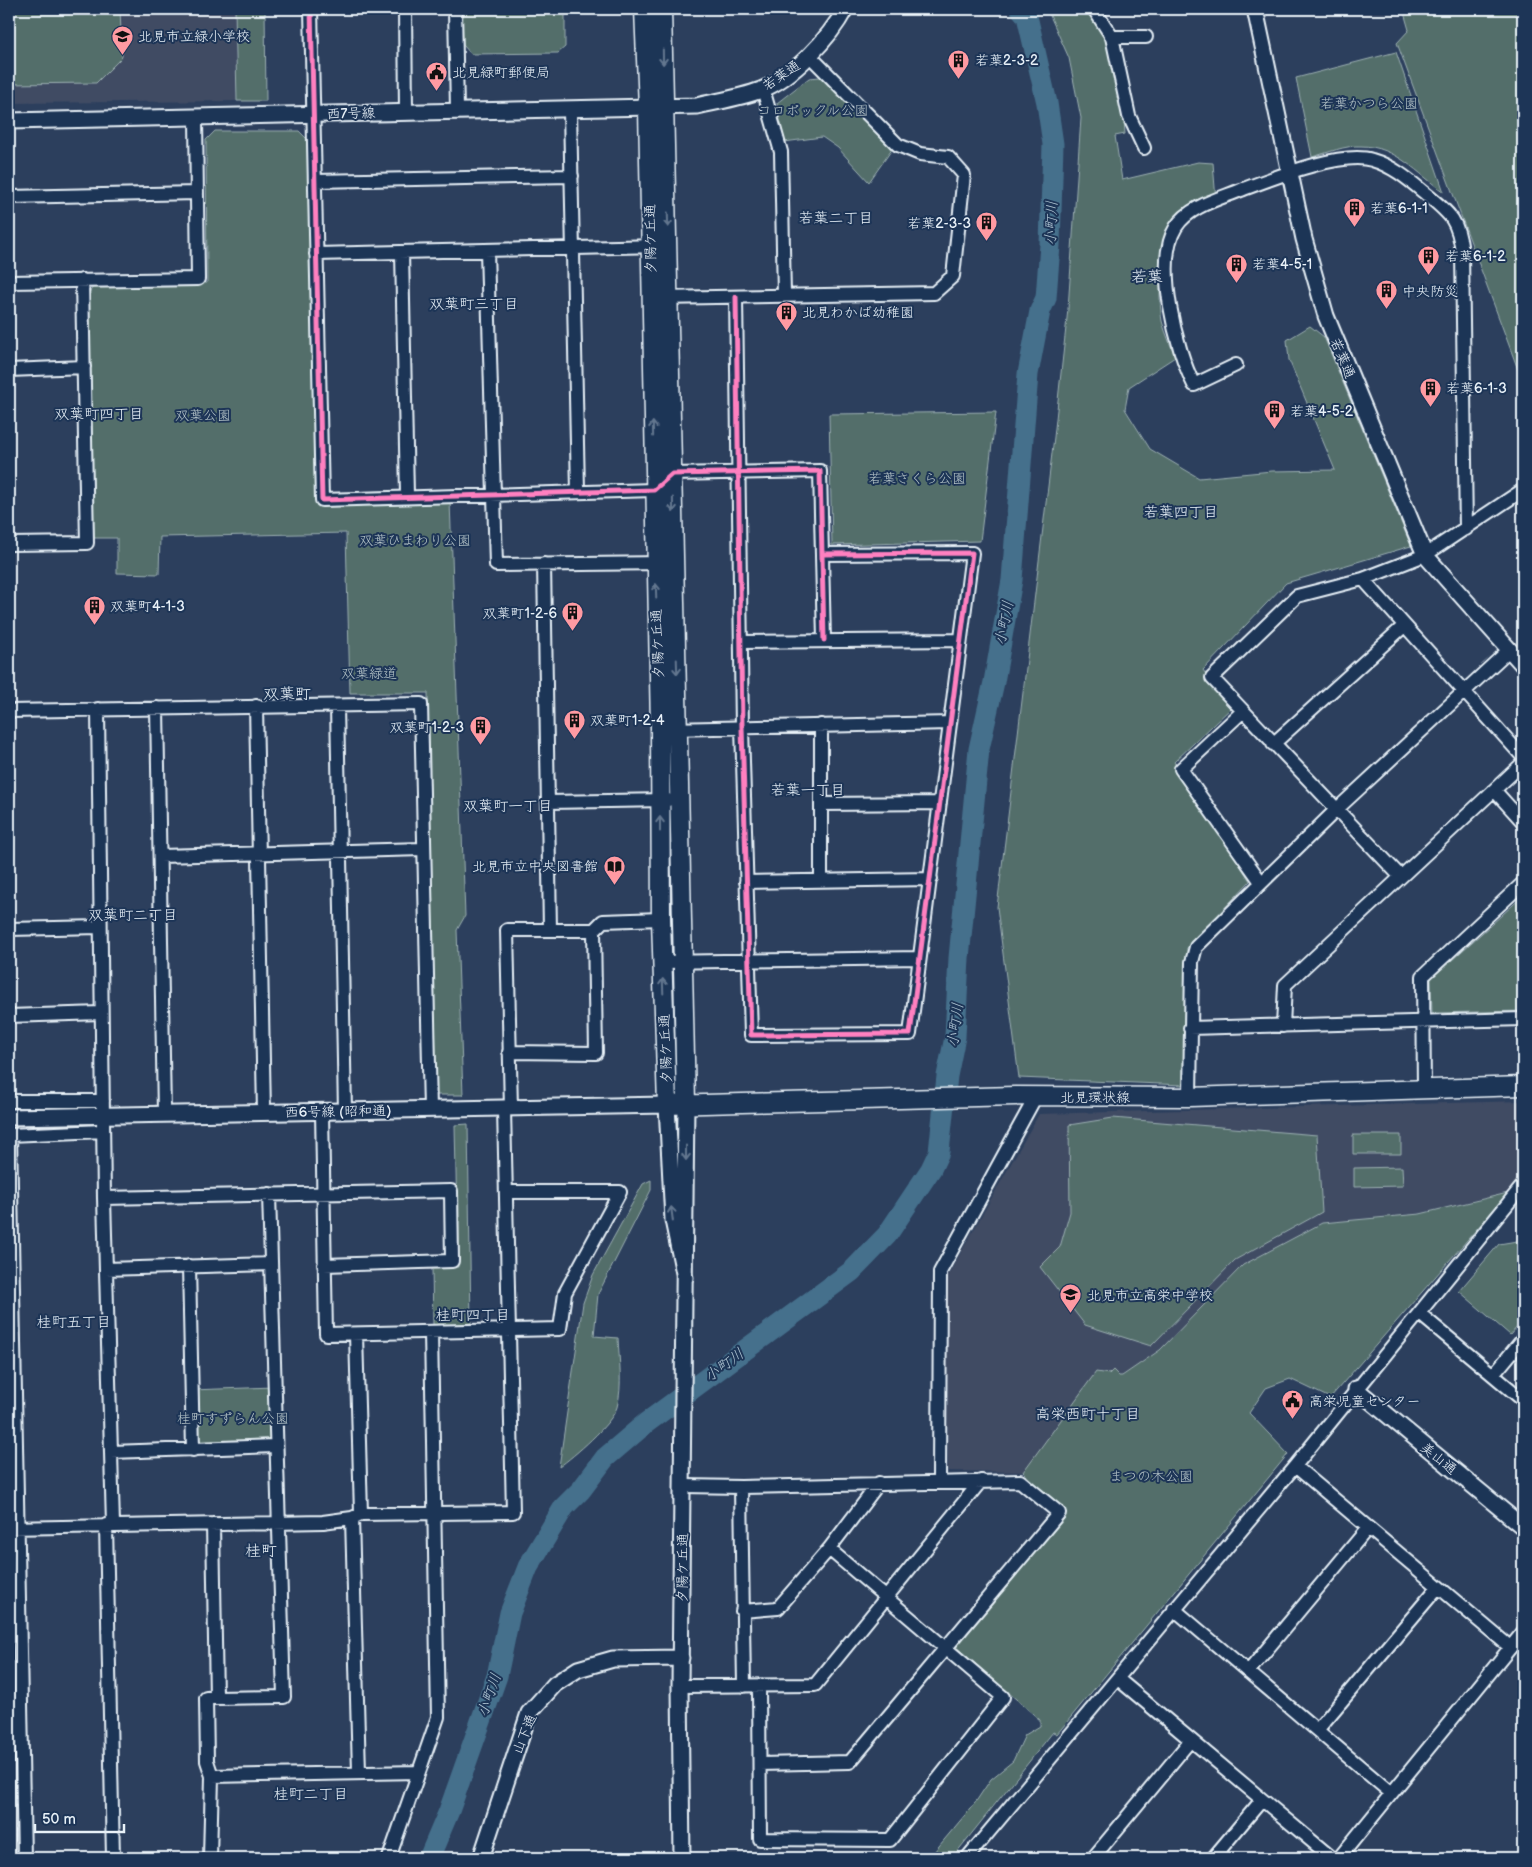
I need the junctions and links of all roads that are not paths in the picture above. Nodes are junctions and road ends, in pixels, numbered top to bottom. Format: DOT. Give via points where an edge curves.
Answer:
graph roads {
  1 [pos="311,9"];
  2 [pos="405,9"];
  3 [pos="455,9"];
  4 [pos="644,9"];
  5 [pos="662,9"];
  6 [pos="845,9"];
  7 [pos="1094,9"];
  8 [pos="1255,9"];
  9 [pos="1112,37"];
  10 [pos="1146,37"];
  11 [pos="809,55"];
  12 [pos="762,90"];
  13 [pos="656,108"];
  14 [pos="457,110"];
  15 [pos="570,110"];
  16 [pos="406,111"];
  17 [pos="314,114"];
  18 [pos="196,118"];
  19 [pos="9,121"];
  20 [pos="1144,148"];
  21 [pos="1289,173"];
  22 [pos="572,176"];
  23 [pos="315,181"];
  24 [pos="197,193"];
  25 [pos="9,196"];
  26 [pos="573,246"];
  27 [pos="650,246"];
  28 [pos="669,246"];
  29 [pos="487,250"];
  30 [pos="402,252"];
  31 [pos="316,254"];
  32 [pos="82,280"];
  33 [pos="9,282"];
  34 [pos="784,296"];
  35 [pos="736,297"];
  36 [pos="651,298"];
  37 [pos="670,298"];
  38 [pos="1236,365"];
  39 [pos="84,367"];
  40 [pos="9,370"];
  41 [pos="738,473"];
  42 [pos="672,474"];
  43 [pos="654,490"];
  44 [pos="1523,490"];
  45 [pos="578,492"];
  46 [pos="493,493"];
  47 [pos="407,496"];
  48 [pos="1466,529"];
  49 [pos="9,544"];
  50 [pos="822,554"];
  51 [pos="1425,555"];
  52 [pos="674,563"];
  53 [pos="544,564"];
  54 [pos="655,564"];
  55 [pos="1363,579"];
  56 [pos="1404,626"];
  57 [pos="824,640"];
  58 [pos="960,640"];
  59 [pos="741,642"];
  60 [pos="1509,650"];
  61 [pos="1523,665"];
  62 [pos="1464,694"];
  63 [pos="256,706"];
  64 [pos="337,706"];
  65 [pos="157,708"];
  66 [pos="98,709"];
  67 [pos="9,711"];
  68 [pos="1242,712"];
  69 [pos="950,723"];
  70 [pos="821,725"];
  71 [pos="742,727"];
  72 [pos="660,728"];
  73 [pos="679,729"];
  74 [pos="1273,744"];
  75 [pos="1523,757"];
  76 [pos="1523,763"];
  77 [pos="1495,791"];
  78 [pos="681,799"];
  79 [pos="660,800"];
  80 [pos="548,802"];
  81 [pos="940,803"];
  82 [pos="821,804"];
  83 [pos="1336,810"];
  84 [pos="1523,822"];
  85 [pos="423,850"];
  86 [pos="339,852"];
  87 [pos="257,853"];
  88 [pos="160,856"];
  89 [pos="1400,876"];
  90 [pos="931,879"];
  91 [pos="821,880"];
  92 [pos="746,882"];
  93 [pos="1261,882"];
  94 [pos="1523,883"];
  95 [pos="660,919"];
  96 [pos="100,927"];
  97 [pos="9,929"];
  98 [pos="550,929"];
  99 [pos="594,930"];
  100 [pos="919,958"];
  101 [pos="748,960"];
  102 [pos="662,962"];
  103 [pos="683,962"];
  104 [pos="101,1013"];
  105 [pos="9,1016"];
  106 [pos="1523,1019"];
  107 [pos="1423,1021"];
  108 [pos="1283,1026"];
  109 [pos="1190,1028"];
  110 [pos="510,1052"];
  111 [pos="1523,1086"];
  112 [pos="1424,1089"];
  113 [pos="1036,1096"];
  114 [pos="1190,1097"];
  115 [pos="9,1101"];
  116 [pos="686,1104"];
  117 [pos="667,1105"];
  118 [pos="103,1108"];
  119 [pos="508,1109"];
  120 [pos="430,1110"];
  121 [pos="345,1111"];
  122 [pos="264,1112"];
  123 [pos="322,1112"];
  124 [pos="164,1114"];
  125 [pos="9,1117"];
  126 [pos="103,1131"];
  127 [pos="9,1135"];
  128 [pos="1523,1184"];
  129 [pos="506,1192"];
  130 [pos="269,1194"];
  131 [pos="324,1194"];
  132 [pos="104,1198"];
  133 [pos="271,1264"];
  134 [pos="324,1265"];
  135 [pos="189,1266"];
  136 [pos="106,1270"];
  137 [pos="685,1278"];
  138 [pos="1420,1314"];
  139 [pos="508,1331"];
  140 [pos="431,1332"];
  141 [pos="356,1334"];
  142 [pos="1523,1339"];
  143 [pos="1493,1375"];
  144 [pos="1356,1389"];
  145 [pos="1523,1400"];
  146 [pos="275,1446"];
  147 [pos="193,1450"];
  148 [pos="112,1452"];
  149 [pos="1295,1466"];
  150 [pos="939,1481"];
  151 [pos="981,1481"];
  152 [pos="879,1483"];
  153 [pos="684,1486"];
  154 [pos="741,1487"];
  155 [pos="433,1514"];
  156 [pos="356,1516"];
  157 [pos="279,1523"];
  158 [pos="213,1524"];
  159 [pos="109,1525"];
  160 [pos="1523,1527"];
  161 [pos="13,1528"];
  162 [pos="1368,1528"];
  163 [pos="829,1549"];
  164 [pos="1438,1587"];
  165 [pos="887,1598"];
  166 [pos="1174,1610"];
  167 [pos="742,1611"];
  168 [pos="1523,1632"];
  169 [pos="946,1647"];
  170 [pos="1510,1647"];
  171 [pos="681,1658"];
  172 [pos="1248,1672"];
  173 [pos="1118,1679"];
  174 [pos="680,1686"];
  175 [pos="744,1686"];
  176 [pos="759,1686"];
  177 [pos="216,1698"];
  178 [pos="1318,1729"];
  179 [pos="1190,1741"];
  180 [pos="760,1764"];
  181 [pos="360,1772"];
  182 [pos="419,1772"];
  183 [pos="212,1776"];
  184 [pos="1391,1793"];
  185 [pos="1261,1801"];
  186 [pos="24,1858"];
  187 [pos="113,1858"];
  188 [pos="210,1858"];
  189 [pos="389,1858"];
  190 [pos="481,1858"];
  191 [pos="682,1858"];
  192 [pos="966,1858"];
  193 [pos="1093,1858"];
  194 [pos="1213,1858"];
  195 [pos="1332,1858"];
  196 [pos="1339,1858"];
  1 -- 17 [label="street"];
  2 -- 16 [label="street"];
  3 -- 14 [label="street"];
  4 -- 13 [label="main road, 夕陽ケ丘通"];
  5 -- 13 [label="main road, 夕陽ケ丘通, one-way"];
  6 -- 11 [label="street, 若葉通" via="838,23"];
  7 -- 9 [label="street"];
  8 -- 21 [label="street, 若葉通"];
  9 -- 10 [label="street"];
  9 -- 20 [label="street" via="1129,116"];
  11 -- 12 [label="street, 若葉通"];
  11 -- 34 [label="street" via="898,145 920,154 948,157 964,175 953,276 934,293"];
  12 -- 13 [label="street, 若葉通" via="697,106"];
  12 -- 34 [label="street" via="781,152"];
  13 -- 15 [label="street, 西7号線"];
  13 -- 27 [label="main road, 夕陽ケ丘通"];
  13 -- 28 [label="main road, 夕陽ケ丘通, one-way"];
  14 -- 15 [label="street, 西7号線"];
  14 -- 16 [label="street, 西7号線"];
  15 -- 22 [label="street"];
  16 -- 17 [label="street, 西7号線"];
  17 -- 18 [label="street, 西7号線"];
  17 -- 23 [label="street"];
  18 -- 19 [label="street, 西7号線"];
  18 -- 24 [label="street"];
  21 -- 38 [label="street" via="1183,218 1175,229 1169,250 1171,317 1183,363 1194,385"];
  21 -- 48 [label="street" via="1348,157 1371,159 1400,172 1454,219 1460,232 1462,252"];
  21 -- 51 [label="street, 若葉通" via="1326,316"];
  22 -- 23 [label="street"];
  22 -- 26 [label="street"];
  23 -- 31 [label="street"];
  24 -- 25 [label="street"];
  24 -- 32 [label="street" via="198,279"];
  26 -- 27 [label="street"];
  26 -- 29 [label="street"];
  26 -- 45 [label="street"];
  27 -- 28 [label="street"];
  27 -- 36 [label="main road, 夕陽ケ丘通"];
  28 -- 37 [label="main road, 夕陽ケ丘通"];
  29 -- 30 [label="street"];
  29 -- 46 [label="street"];
  30 -- 31 [label="street"];
  30 -- 47 [label="street"];
  31 -- 47 [label="street" via="322,500"];
  32 -- 33 [label="street"];
  32 -- 39 [label="street"];
  34 -- 35 [label="street"];
  35 -- 37 [label="street"];
  35 -- 41 [label="street"];
  36 -- 37 [label="street"];
  43 -- 36 [label="main road, 夕陽ケ丘通, one-way"];
  37 -- 42 [label="main road, 夕陽ケ丘通"];
  39 -- 40 [label="street"];
  39 -- 49 [label="street" via="87,542"];
  41 -- 42 [label="street"];
  41 -- 50 [label="street" via="820,471"];
  41 -- 59 [label="street"];
  42 -- 43 [label="street"];
  42 -- 52 [label="main road, 夕陽ケ丘通, one-way"];
  43 -- 45 [label="street"];
  43 -- 54 [label="main road, 夕陽ケ丘通"];
  44 -- 48 [label="street"];
  45 -- 46 [label="street"];
  46 -- 47 [label="street"];
  46 -- 53 [label="street" via="496,565"];
  48 -- 51 [label="street"];
  50 -- 57 [label="street"];
  50 -- 58 [label="street" via="972,552"];
  51 -- 55 [label="street"];
  51 -- 60 [label="street, 若葉通"];
  52 -- 54 [label="street"];
  52 -- 73 [label="main road, 夕陽ケ丘通, one-way"];
  53 -- 54 [label="street"];
  53 -- 80 [label="street"];
  72 -- 54 [label="main road, 夕陽ケ丘通, one-way"];
  55 -- 56 [label="street"];
  55 -- 68 [label="street" via="1297,596 1212,678"];
  56 -- 62 [label="street"];
  56 -- 74 [label="street"];
  57 -- 58 [label="street"];
  57 -- 59 [label="street"];
  58 -- 69 [label="street"];
  59 -- 71 [label="street"];
  60 -- 61 [label="street, 若葉通"];
  60 -- 62 [label="street"];
  62 -- 75 [label="street"];
  62 -- 83 [label="street"];
  63 -- 64 [label="street"];
  63 -- 65 [label="street"];
  63 -- 87 [label="street"];
  64 -- 85 [label="street" via="422,704"];
  64 -- 86 [label="street"];
  65 -- 66 [label="street"];
  65 -- 88 [label="street"];
  66 -- 67 [label="street"];
  66 -- 96 [label="street"];
  68 -- 74 [label="street"];
  68 -- 93 [label="street" via="1181,769"];
  69 -- 70 [label="street"];
  69 -- 81 [label="street"];
  70 -- 71 [label="street"];
  70 -- 82 [label="street"];
  71 -- 73 [label="street"];
  71 -- 92 [label="street"];
  72 -- 73 [label="street"];
  72 -- 79 [label="main road, 夕陽ケ丘通"];
  73 -- 78 [label="main road, 夕陽ケ丘通"];
  74 -- 83 [label="street"];
  76 -- 77 [label="street"];
  77 -- 84 [label="street"];
  77 -- 89 [label="street"];
  78 -- 79 [label="street"];
  78 -- 103 [label="main road, 夕陽ケ丘通"];
  79 -- 80 [label="street"];
  95 -- 79 [label="main road, 夕陽ケ丘通, one-way"];
  80 -- 98 [label="street"];
  81 -- 82 [label="street"];
  81 -- 90 [label="street"];
  82 -- 91 [label="street"];
  83 -- 89 [label="street"];
  83 -- 93 [label="street"];
  85 -- 86 [label="street"];
  85 -- 120 [label="street"];
  86 -- 87 [label="street"];
  86 -- 121 [label="street"];
  87 -- 88 [label="street"];
  87 -- 122 [label="street"];
  88 -- 124 [label="street"];
  89 -- 108 [label="street" via="1285,985"];
  90 -- 91 [label="street"];
  90 -- 100 [label="street"];
  91 -- 92 [label="street"];
  92 -- 101 [label="street"];
  93 -- 109 [label="street" via="1196,947 1192,962"];
  94 -- 107 [label="street" via="1423,976"];
  95 -- 99 [label="street" via="603,921"];
  95 -- 102 [label="main road, 夕陽ケ丘通"];
  96 -- 97 [label="street"];
  96 -- 104 [label="street"];
  98 -- 99 [label="street"];
  98 -- 110 [label="street" via="507,930"];
  99 -- 110 [label="street" via="596,1053"];
  100 -- 101 [label="street"];
  100 -- 101 [label="street" via="910,1034 751,1035"];
  101 -- 103 [label="street"];
  102 -- 103 [label="street"];
  117 -- 102 [label="main road, 夕陽ケ丘通, one-way"];
  103 -- 116 [label="main road, 夕陽ケ丘通"];
  104 -- 105 [label="street"];
  104 -- 118 [label="street"];
  106 -- 107 [label="street"];
  107 -- 108 [label="street"];
  107 -- 112 [label="street"];
  108 -- 109 [label="street"];
  109 -- 114 [label="street"];
  110 -- 119 [label="street"];
  111 -- 112 [label="main road, 北見環状線"];
  112 -- 114 [label="main road, 北見環状線"];
  113 -- 114 [label="main road, 北見環状線"];
  113 -- 116 [label="main road, 北見環状線"];
  113 -- 150 [label="street" via="940,1272"];
  115 -- 118 [label="street"];
  116 -- 117 [label="main road, 北見環状線"];
  116 -- 137 [label="street, 夕陽ケ丘通, one-way"];
  117 -- 119 [label="street, 西6号線 (昭和通)"];
  137 -- 117 [label="street, 夕陽ケ丘通, one-way" via="672,1211"];
  118 -- 124 [label="street, 西6号線 (昭和通)"];
  118 -- 125 [label="street, 西6号線 (昭和通)"];
  118 -- 126 [label="street"];
  119 -- 120 [label="street, 西6号線 (昭和通)"];
  119 -- 129 [label="street"];
  120 -- 121 [label="street, 西6号線 (昭和通)"];
  121 -- 123 [label="street, 西6号線 (昭和通)"];
  122 -- 123 [label="street, 西6号線 (昭和通)"];
  122 -- 124 [label="street, 西6号線 (昭和通)"];
  123 -- 131 [label="street"];
  126 -- 127 [label="street"];
  126 -- 132 [label="street"];
  127 -- 161 [label="street"];
  128 -- 138 [label="street"];
  129 -- 139 [label="street"];
  129 -- 139 [label="street" via="620,1192 565,1293 560,1329"];
  130 -- 131 [label="street"];
  130 -- 132 [label="street"];
  130 -- 133 [label="street"];
  131 -- 134 [label="street"];
  131 -- 134 [label="street" via="451,1191 452,1262"];
  132 -- 136 [label="street"];
  133 -- 135 [label="street"];
  133 -- 146 [label="street"];
  134 -- 141 [label="street" via="326,1334"];
  135 -- 136 [label="street"];
  135 -- 147 [label="street"];
  136 -- 148 [label="street"];
  137 -- 153 [label="street, 夕陽ケ丘通"];
  138 -- 143 [label="street"];
  138 -- 144 [label="street"];
  139 -- 140 [label="street"];
  139 -- 155 [label="street" via="512,1512"];
  140 -- 141 [label="street"];
  140 -- 155 [label="street"];
  141 -- 156 [label="street"];
  142 -- 143 [label="street"];
  143 -- 145 [label="street"];
  144 -- 149 [label="street"];
  144 -- 160 [label="street, 美山通"];
  146 -- 147 [label="street"];
  146 -- 157 [label="street"];
  147 -- 148 [label="street"];
  148 -- 159 [label="street"];
  149 -- 162 [label="street"];
  149 -- 166 [label="street"];
  150 -- 151 [label="street"];
  150 -- 152 [label="street"];
  151 -- 165 [label="street"];
  151 -- 169 [label="street" via="1020,1481 1059,1513"];
  152 -- 154 [label="street"];
  152 -- 163 [label="street"];
  153 -- 154 [label="street"];
  153 -- 171 [label="street, 夕陽ケ丘通"];
  154 -- 167 [label="street"];
  155 -- 156 [label="street"];
  155 -- 182 [label="street" via="438,1717"];
  156 -- 157 [label="street" via="322,1522"];
  156 -- 181 [label="street"];
  157 -- 158 [label="street"];
  157 -- 177 [label="street" via="284,1697"];
  158 -- 159 [label="street"];
  158 -- 177 [label="street"];
  159 -- 161 [label="street"];
  159 -- 187 [label="street"];
  161 -- 186 [label="street"];
  162 -- 164 [label="street"];
  162 -- 172 [label="street"];
  163 -- 165 [label="street"];
  163 -- 167 [label="street" via="778,1608"];
  164 -- 170 [label="street"];
  164 -- 178 [label="street"];
  165 -- 169 [label="street"];
  165 -- 176 [label="street" via="815,1685"];
  166 -- 172 [label="street"];
  166 -- 173 [label="street"];
  167 -- 175 [label="street"];
  168 -- 170 [label="street"];
  169 -- 180 [label="street" via="850,1762"];
  169 -- 180 [label="street" via="1004,1697 890,1840 760,1839"];
  170 -- 184 [label="street"];
  171 -- 174 [label="street, 夕陽ケ丘通"];
  171 -- 190 [label="street, 山下通" via="613,1658 578,1669 555,1684 529,1713"];
  172 -- 178 [label="street"];
  173 -- 179 [label="street"];
  173 -- 192 [label="street"];
  174 -- 175 [label="street"];
  174 -- 191 [label="street, 夕陽ケ丘通"];
  175 -- 176 [label="street"];
  176 -- 180 [label="street"];
  177 -- 183 [label="street" via="206,1698 207,1761"];
  178 -- 184 [label="street"];
  179 -- 185 [label="street"];
  179 -- 193 [label="street"];
  181 -- 182 [label="street"];
  181 -- 183 [label="street"];
  182 -- 189 [label="street"];
  183 -- 188 [label="street"];
  184 -- 196 [label="street"];
  185 -- 194 [label="street"];
  185 -- 195 [label="street"];
}
